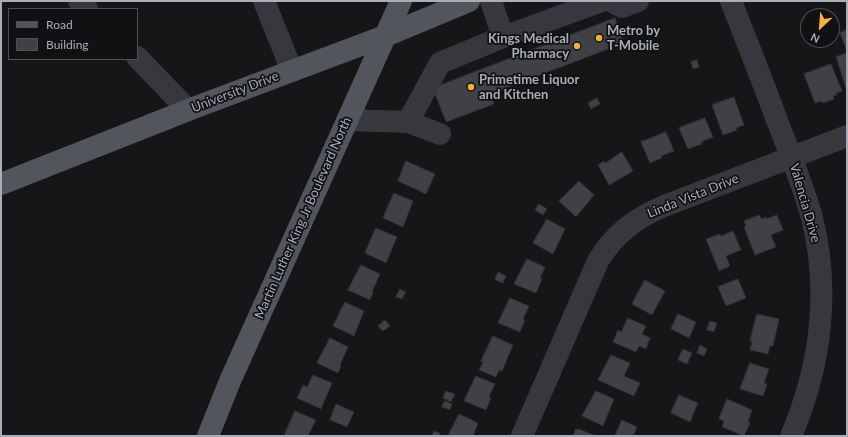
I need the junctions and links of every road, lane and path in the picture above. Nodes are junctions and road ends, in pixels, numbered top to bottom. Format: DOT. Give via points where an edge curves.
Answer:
graph roads {
  1 [pos="264,1"];
  2 [pos="401,1"];
  3 [pos="469,1"];
  4 [pos="491,1"];
  5 [pos="602,1"];
  6 [pos="610,1"];
  7 [pos="638,1"];
  8 [pos="731,1"];
  9 [pos="385,36"];
  10 [pos="503,37"];
  11 [pos="138,58"];
  12 [pos="292,71"];
  13 [pos="188,110"];
  14 [pos="347,120"];
  15 [pos="408,122"];
  16 [pos="440,134"];
  17 [pos="847,136"];
  18 [pos="791,157"];
  19 [pos="1,184"];
  20 [pos="208,436"];
  21 [pos="522,436"];
  22 [pos="791,436"];
  1 -- 12 [label="street"];
  2 -- 9 [label="main road, Martin Luther King Jr Boulevard North"];
  3 -- 9 [label="main road, University Drive"];
  4 -- 10 [label="street"];
  5 -- 10 [label="street"];
  6 -- 7 [label="street" via="622,7"];
  8 -- 18 [label="street, Valencia Drive"];
  9 -- 12 [label="main road, University Drive"];
  9 -- 14 [label="main road, Martin Luther King Jr Boulevard North"];
  10 -- 15 [label="street" via="440,63"];
  11 -- 13 [label="street"];
  12 -- 13 [label="main road, University Drive"];
  13 -- 19 [label="main road, University Drive"];
  14 -- 15 [label="street"];
  14 -- 20 [label="main road, Martin Luther King Jr Boulevard North" via="230,381"];
  15 -- 16 [label="street"];
  17 -- 18 [label="street, Linda Vista Drive"];
  18 -- 21 [label="street, Linda Vista Drive" via="653,210 634,221 615,237 598,260"];
  18 -- 22 [label="street, Valencia Drive" via="816,235 822,289 816,360"];
}
